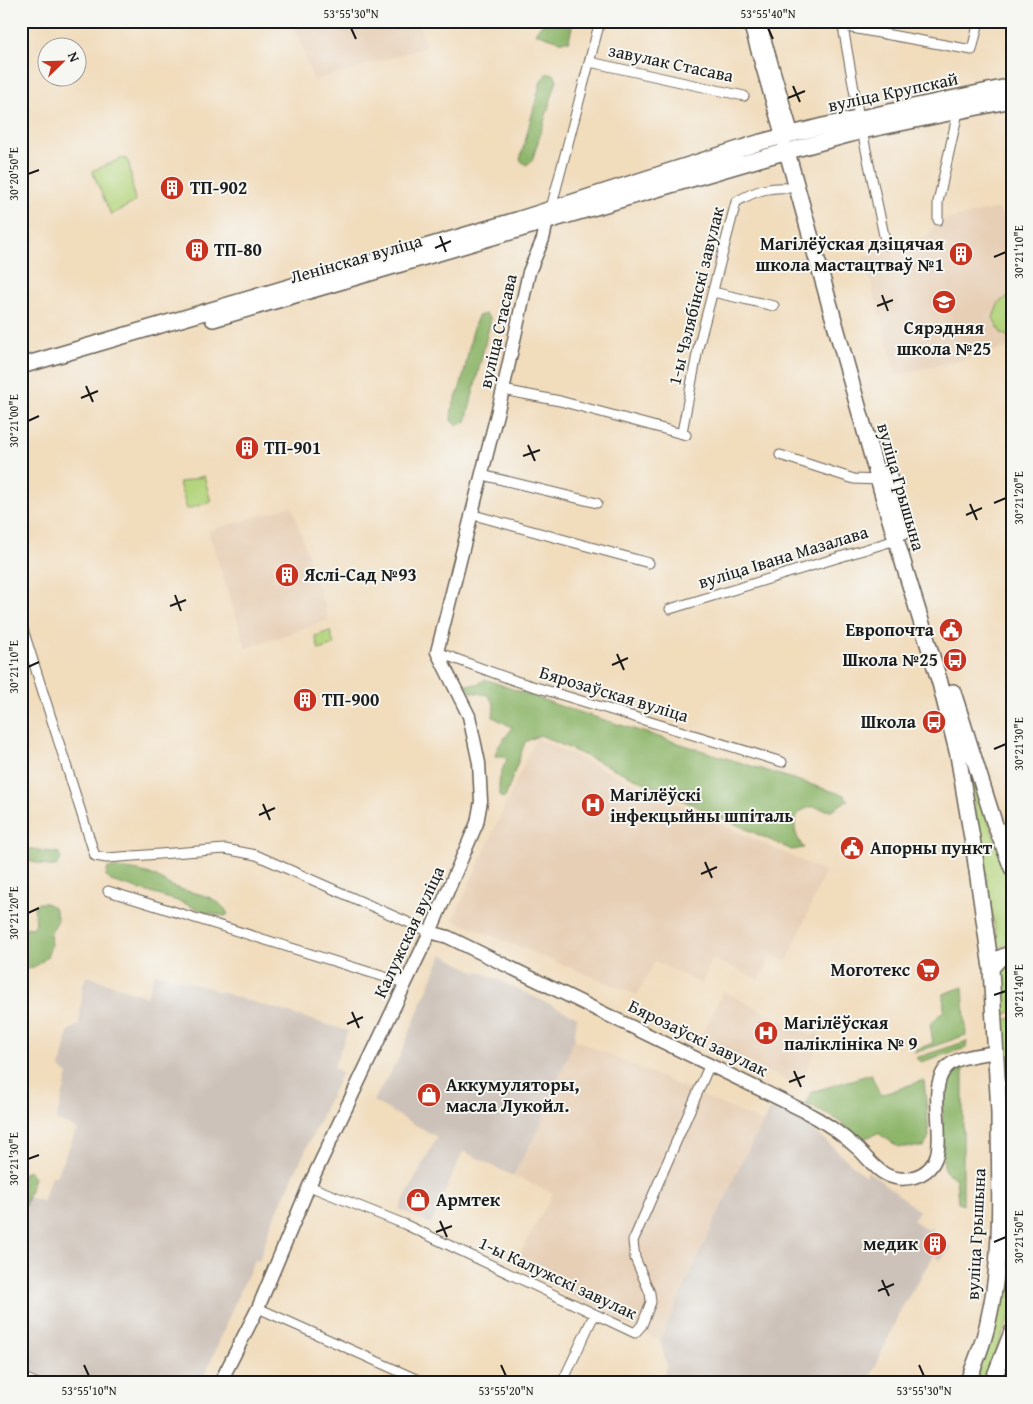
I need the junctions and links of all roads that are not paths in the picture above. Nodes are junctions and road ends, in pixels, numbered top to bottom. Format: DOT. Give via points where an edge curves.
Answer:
graph roads {
  1 [pos="600,21"];
  2 [pos="749,21"];
  3 [pos="759,21"];
  4 [pos="832,21"];
  5 [pos="978,21"];
  6 [pos="842,22"];
  7 [pos="590,62"];
  8 [pos="1012,86"];
  9 [pos="744,96"];
  10 [pos="1012,100"];
  11 [pos="958,112"];
  12 [pos="861,125"];
  13 [pos="787,135"];
  14 [pos="791,150"];
  15 [pos="797,189"];
  16 [pos="549,215"];
  17 [pos="938,220"];
  18 [pos="886,245"];
  19 [pos="713,292"];
  20 [pos="774,306"];
  21 [pos="93,349"];
  22 [pos="21,366"];
  23 [pos="21,375"];
  24 [pos="503,390"];
  25 [pos="780,455"];
  26 [pos="482,475"];
  27 [pos="879,480"];
  28 [pos="597,503"];
  29 [pos="470,514"];
  30 [pos="901,538"];
  31 [pos="649,562"];
  32 [pos="670,609"];
  33 [pos="21,623"];
  34 [pos="438,652"];
  35 [pos="782,762"];
  36 [pos="1012,868"];
  37 [pos="108,892"];
  38 [pos="430,932"];
  39 [pos="1012,953"];
  40 [pos="991,968"];
  41 [pos="404,983"];
  42 [pos="996,1052"];
  43 [pos="710,1064"];
  44 [pos="999,1113"];
  45 [pos="1012,1145"];
  46 [pos="309,1186"];
  47 [pos="258,1308"];
  48 [pos="594,1315"];
  49 [pos="1012,1332"];
  50 [pos="21,1377"];
  51 [pos="36,1383"];
  52 [pos="220,1383"];
  53 [pos="425,1383"];
  54 [pos="562,1383"];
  55 [pos="967,1383"];
  56 [pos="992,1383"];
  1 -- 7 [label="street, вуліца Стасава"];
  2 -- 13 [label="street, вуліца Грышына"];
  3 -- 13 [label="street, вуліца Грышына"];
  4 -- 6 [label="street"];
  5 -- 6 [label="street" via="972,50 852,28"];
  6 -- 12 [label="street"];
  7 -- 9 [label="street, завулак Стасава"];
  7 -- 16 [label="street, вуліца Стасава"];
  8 -- 12 [label="main road, вуліца Крупскай"];
  10 -- 11 [label="main road, вуліца Крупскай"];
  11 -- 12 [label="main road, вуліца Крупскай"];
  11 -- 17 [label="street" via="938,202"];
  12 -- 13 [label="main road, вуліца Крупскай"];
  12 -- 14 [label="main road, вуліца Крупскай"];
  12 -- 18 [label="street"];
  13 -- 14 [label="main road, вуліца Грышына"];
  13 -- 16 [label="main road, Ленінская вуліца"];
  14 -- 15 [label="main road, вуліца Грышына"];
  14 -- 16 [label="main road, Ленінская вуліца"];
  14 -- 30 [label="main road, вуліца Грышына"];
  15 -- 19 [label="street, 1-ы Чэлябінскі завулак" via="774,187 754,191 736,202"];
  15 -- 27 [label="main road, вуліца Грышына"];
  16 -- 21 [label="main road, Ленінская вуліца"];
  16 -- 24 [label="street, вуліца Стасава" via="529,272"];
  19 -- 20 [label="street"];
  19 -- 24 [label="street, 1-ы Чэлябінскі завулак" via="699,344 684,433"];
  21 -- 22 [label="main road, Ленінская вуліца"];
  21 -- 23 [label="main road, Ленінская вуліца"];
  24 -- 26 [label="street, вуліца Стасава"];
  25 -- 27 [label="street" via="854,478"];
  26 -- 28 [label="street"];
  26 -- 29 [label="street, вуліца Стасава"];
  27 -- 30 [label="main road, вуліца Грышына"];
  29 -- 31 [label="street"];
  29 -- 34 [label="street, вуліца Стасава"];
  30 -- 32 [label="street, вуліца Iвана Мазалава"];
  30 -- 36 [label="main road, вуліца Грышына"];
  30 -- 40 [label="main road, вуліца Грышына" via="958,755"];
  33 -- 38 [label="street" via="96,856 107,858 225,849 256,855"];
  34 -- 35 [label="street, Бярозаўская вуліца" via="516,681"];
  34 -- 38 [label="street, Калужская вуліца" via="469,716 479,764 481,801 477,823"];
  37 -- 41 [label="street"];
  38 -- 41 [label="street, Калужская вуліца"];
  38 -- 43 [label="street, Бярозаўскі завулак" via="457,941"];
  39 -- 40 [label="main road" via="1000,958"];
  40 -- 42 [label="main road, вуліца Грышына"];
  41 -- 46 [label="street, Калужская вуліца"];
  42 -- 43 [label="street, Бярозаўскі завулак" via="952,1062 944,1069 937,1107 939,1142 936,1158 923,1174 903,1179 884,1174 826,1122"];
  42 -- 44 [label="main road, вуліца Грышына"];
  43 -- 48 [label="street, 1-ы Калужскі завулак" via="633,1241 635,1258 651,1302 642,1325 635,1333"];
  44 -- 45 [label="main road" via="1004,1133"];
  44 -- 55 [label="main road, вуліца Грышына" via="995,1285 989,1318"];
  46 -- 47 [label="street, Калужская вуліца"];
  46 -- 48 [label="street, 1-ы Калужскі завулак" via="412,1228"];
  47 -- 52 [label="street, Калужская вуліца"];
  47 -- 53 [label="street"];
  48 -- 54 [label="street"];
  49 -- 56 [label="main road"];
  50 -- 51 [label="street"];
}
